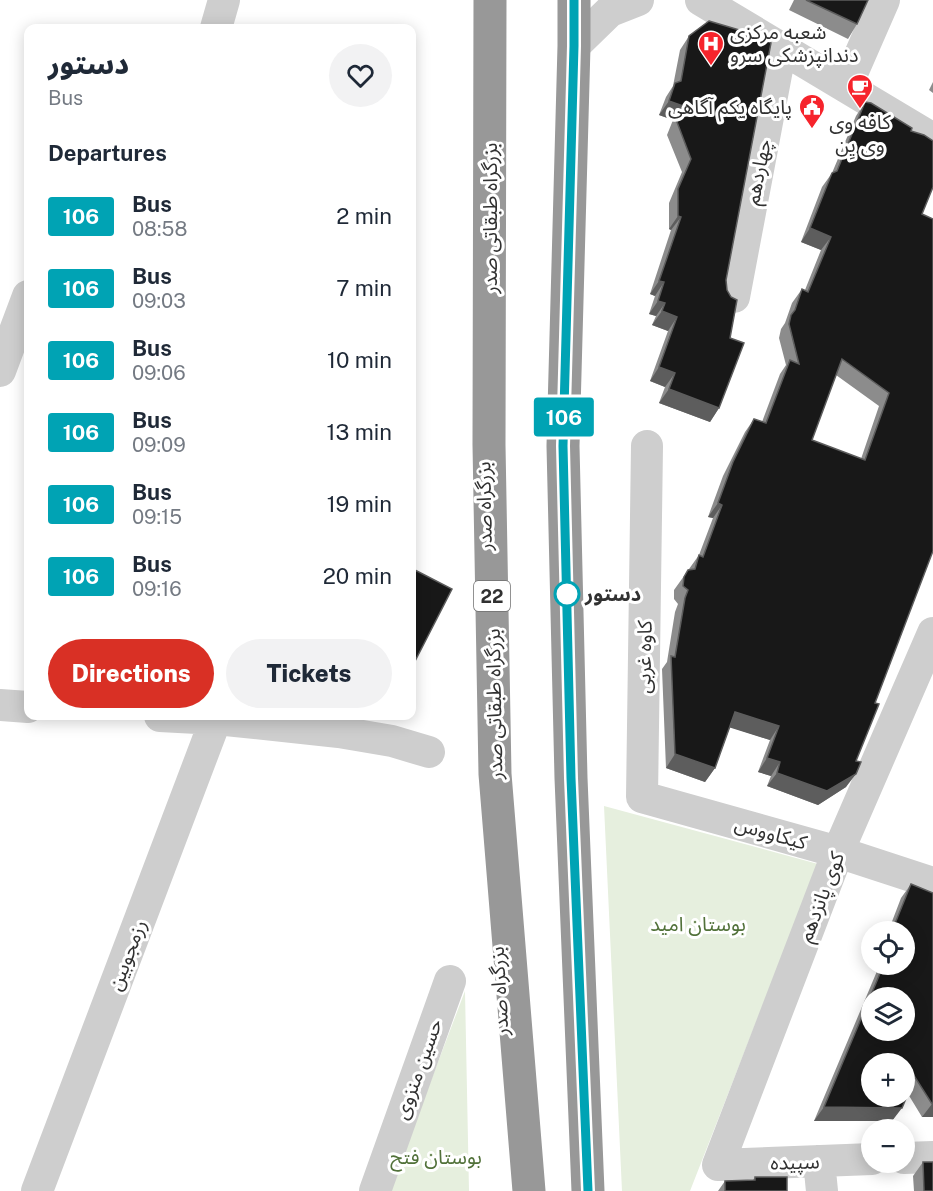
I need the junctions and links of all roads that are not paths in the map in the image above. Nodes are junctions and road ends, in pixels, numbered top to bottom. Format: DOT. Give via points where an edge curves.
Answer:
graph roads {
  1 [pos="224,0"];
  2 [pos="483,0"];
  3 [pos="490,0"];
  4 [pos="562,0"];
  5 [pos="574,0"];
  6 [pos="638,0"];
  7 [pos="701,0"];
  8 [pos="884,0"];
  9 [pos="217,24"];
  10 [pos="574,46"];
  11 [pos="781,48"];
  12 [pos="846,87"];
  13 [pos="933,139"];
  14 [pos="734,297"];
  15 [pos="24,307"];
  16 [pos="0,371"];
  17 [pos="646,446"];
  18 [pos="933,633"];
  19 [pos="0,705"];
  20 [pos="24,707"];
  21 [pos="216,720"];
  22 [pos="241,720"];
  23 [pos="429,752"];
  24 [pos="642,797"];
  25 [pos="838,852"];
  26 [pos="933,883"];
  27 [pos="450,981"];
  28 [pos="933,1157"];
  29 [pos="915,1158"];
  30 [pos="861,1163"];
  31 [pos="718,1165"];
  32 [pos="820,1176"];
  33 [pos="514,1190"];
  34 [pos="37,1191"];
  35 [pos="375,1191"];
  36 [pos="581,1191"];
  37 [pos="588,1191"];
  1 -- 9 [label="street"];
  2 -- 33 [label="highway, بزرگراه صدر" via="488,774"];
  3 -- 33 [label="highway, بزرگراه طبقاتی صدر / 22" via="489,445 495,774"];
  4 -- 36 [label="highway" via="556,470 562,778"];
  5 -- 10 [label="highway"];
  6 -- 10 [label="street" via="610,11"];
  7 -- 11 [label="street"];
  8 -- 12 [label="street"];
  10 -- 37 [label="highway" via="563,446 571,778"];
  11 -- 12 [label="street"];
  11 -- 14 [label="street, چهاردهم"];
  12 -- 13 [label="street"];
  15 -- 16 [label="street"];
  17 -- 24 [label="street, کاوه غربی"];
  18 -- 25 [label="street, کوی پانزدهم"];
  19 -- 20 [label="street"];
  21 -- 34 [label="street, رزمجوبین"];
  22 -- 23 [label="street" via="392,741"];
  24 -- 25 [label="street, کیکاووس"];
  25 -- 26 [label="street, کیکاووس"];
  25 -- 31 [label="street, کوی پانزدهم"];
  27 -- 35 [label="street, حسین منزوی"];
  28 -- 29 [label="street"];
  30 -- 32 [label="street, سپیده"];
  31 -- 32 [label="street, سپیده"];
}
